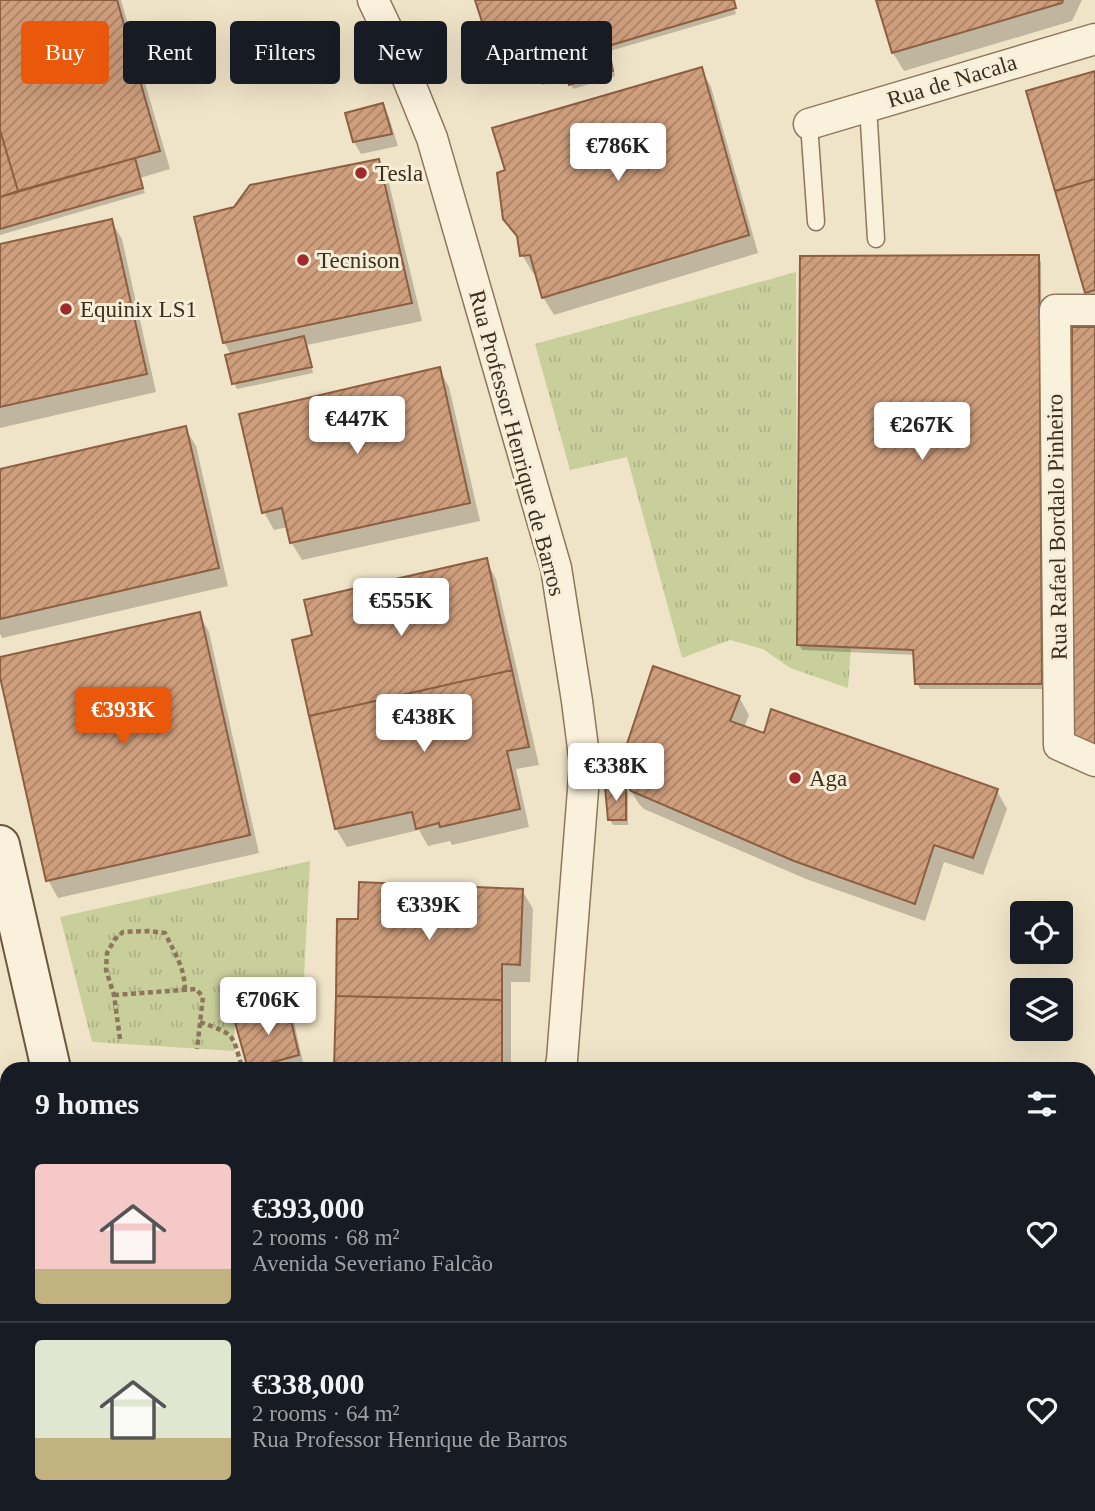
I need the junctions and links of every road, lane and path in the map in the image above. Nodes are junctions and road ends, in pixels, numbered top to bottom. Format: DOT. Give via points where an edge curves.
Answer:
graph roads {
  1 [pos="373,0"];
  2 [pos="1095,39"];
  3 [pos="867,106"];
  4 [pos="809,124"];
  5 [pos="816,222"];
  6 [pos="876,239"];
  7 [pos="1095,310"];
  8 [pos="1095,761"];
  9 [pos="0,845"];
  10 [pos="185,989"];
  11 [pos="114,995"];
  12 [pos="200,1022"];
  13 [pos="120,1040"];
  14 [pos="197,1049"];
  15 [pos="49,1062"];
  16 [pos="240,1062"];
  17 [pos="562,1062"];
  1 -- 17 [label="street, Rua Professor Henrique de Barros" via="432,138 556,568 585,764"];
  2 -- 3 [label="street, Rua de Nacala"];
  3 -- 4 [label="street, Rua de Nacala"];
  3 -- 6 [label="lane"];
  4 -- 5 [label="lane"];
  7 -- 8 [label="street, Rua Rafael Bordalo Pinheiro" via="1055,310 1059,745"];
  9 -- 15 [label="street"];
  10 -- 11 [label="path"];
  10 -- 11 [label="path" via="180,962 165,933 123,932 107,953 106,970"];
  10 -- 12 [label="path" via="196,989 203,997"];
  11 -- 13 [label="path"];
  12 -- 14 [label="path"];
  12 -- 16 [label="path" via="234,1038"];
}
